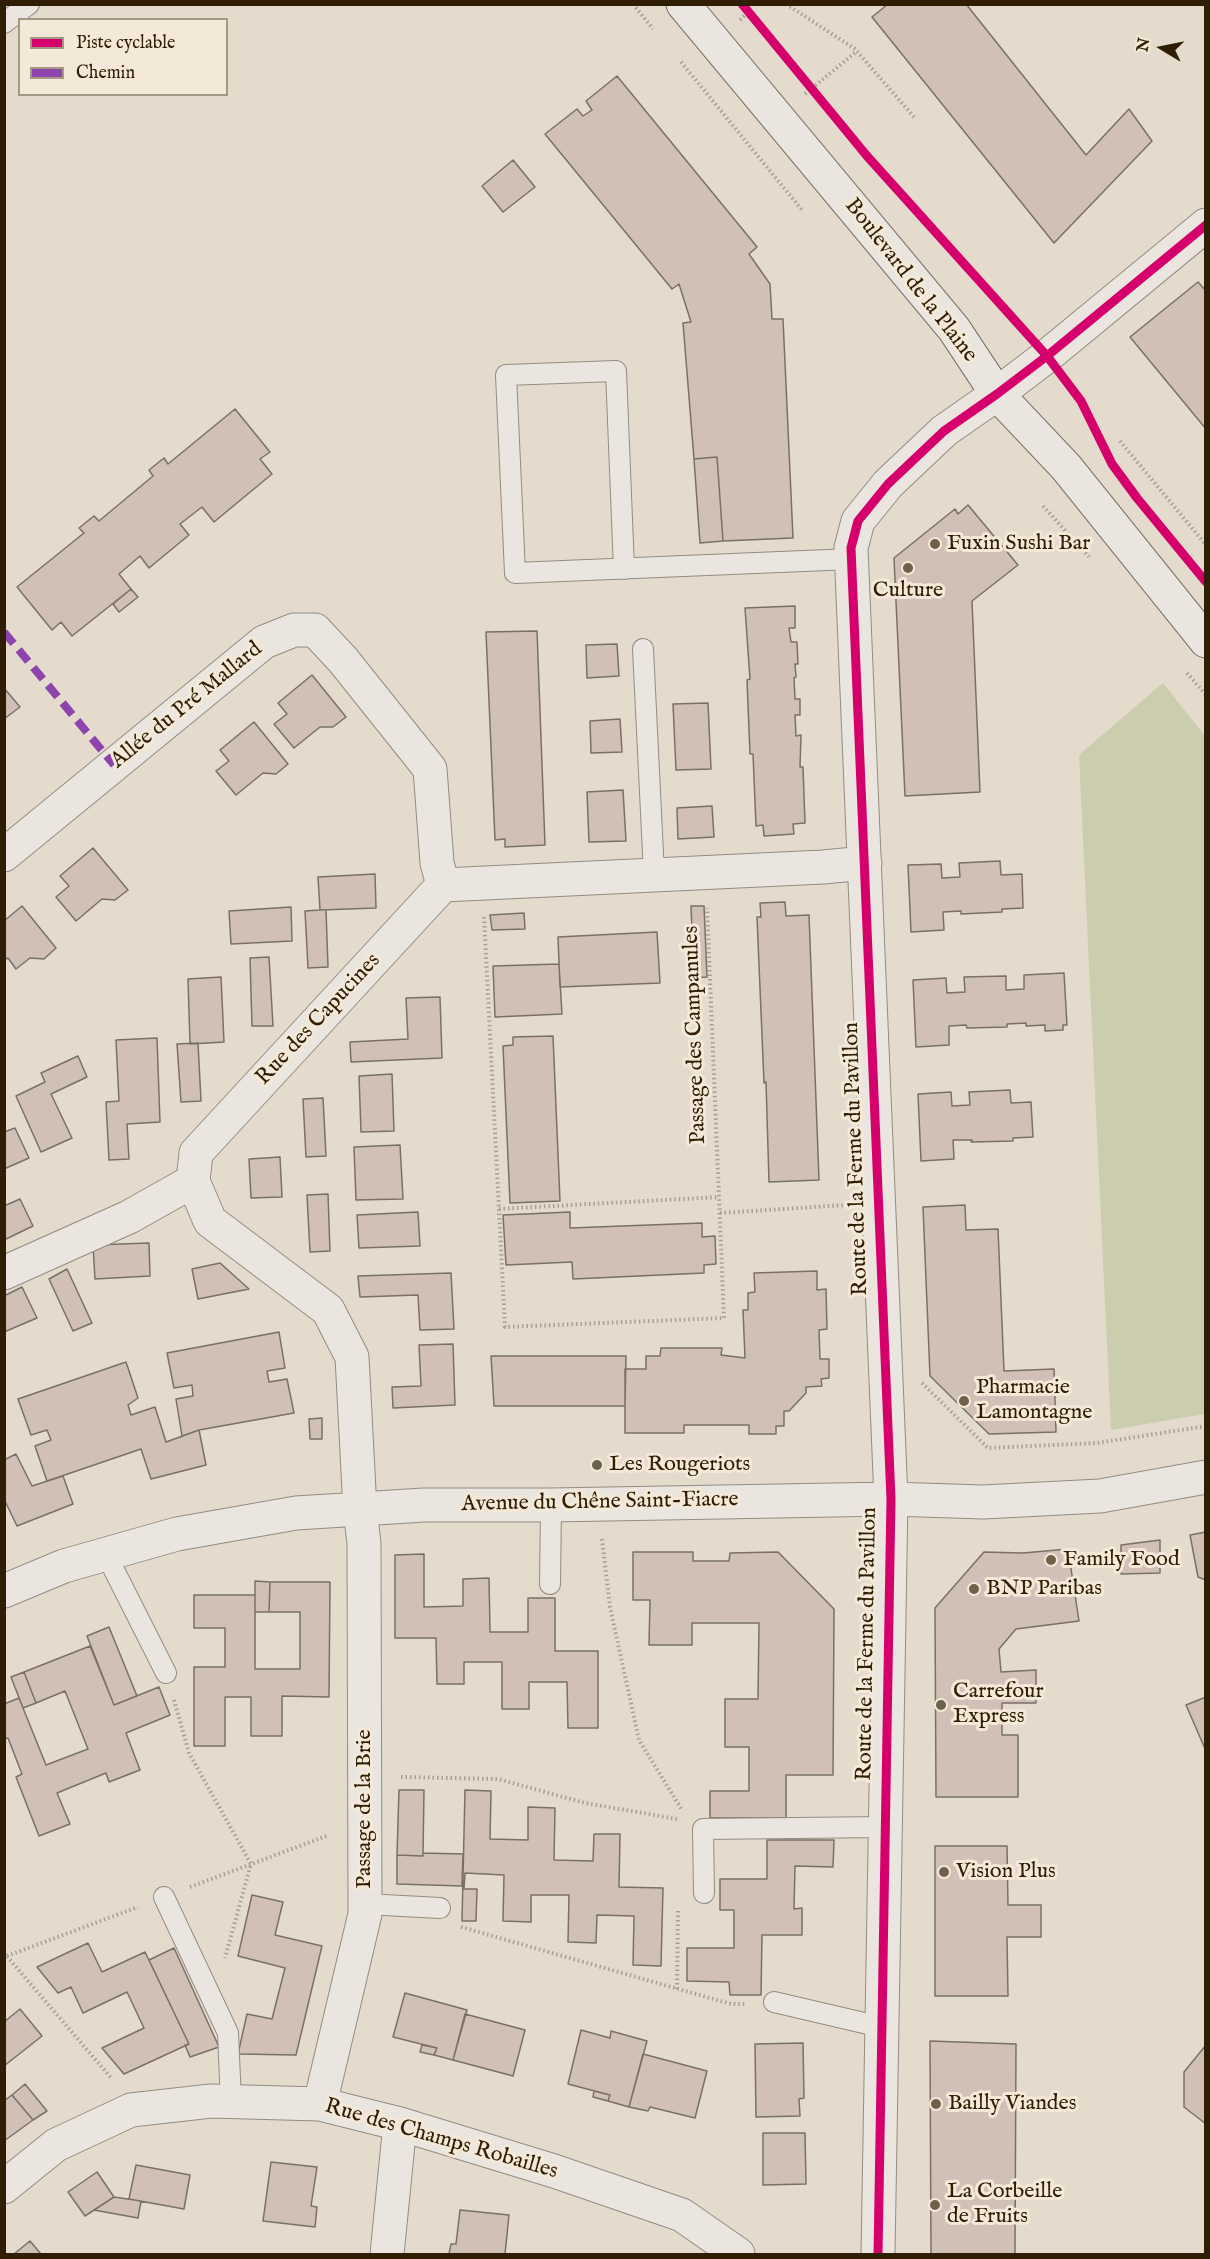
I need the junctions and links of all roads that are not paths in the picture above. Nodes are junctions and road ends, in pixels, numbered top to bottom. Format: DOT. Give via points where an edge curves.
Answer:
graph roads {
  1 [pos="29,4"];
  2 [pos="683,4"];
  3 [pos="4,23"];
  4 [pos="1206,225"];
  5 [pos="997,394"];
  6 [pos="852,560"];
  7 [pos="624,569"];
  8 [pos="1206,641"];
  9 [pos="643,649"];
  10 [pos="4,855"];
  11 [pos="865,863"];
  12 [pos="654,874"];
  13 [pos="443,885"];
  14 [pos="193,1181"];
  15 [pos="4,1273"];
  16 [pos="1206,1477"];
  17 [pos="891,1499"];
  18 [pos="550,1505"];
  19 [pos="360,1510"];
  20 [pos="106,1554"];
  21 [pos="550,1584"];
  22 [pos="4,1591"];
  23 [pos="166,1673"];
  24 [pos="885,1827"];
  25 [pos="704,1893"];
  26 [pos="164,1897"];
  27 [pos="365,1904"];
  28 [pos="440,1908"];
  29 [pos="774,2002"];
  30 [pos="881,2027"];
  31 [pos="231,2102"];
  32 [pos="320,2104"];
  33 [pos="400,2124"];
  34 [pos="4,2187"];
  35 [pos="736,2253"];
  36 [pos="387,2254"];
  37 [pos="878,2254"];
  1 -- 3 [label="lane"];
  2 -- 5 [label="street, Boulevard de la Plaine" via="954,329"];
  4 -- 5 [label="street, Route de la Ferme du Pavillon"];
  5 -- 6 [label="street, Route de la Ferme du Pavillon" via="944,430 888,484 858,521"];
  5 -- 8 [label="street, Boulevard de la Plaine" via="1066,467"];
  6 -- 7 [label="lane"];
  6 -- 11 [label="street, Route de la Ferme du Pavillon"];
  7 -- 7 [label="lane" via="514,573 506,375 616,370"];
  9 -- 12 [label="lane"];
  10 -- 13 [label="street, Allée du Pré Mallard" via="264,642 294,630 315,630 430,769 437,862"];
  11 -- 12 [label="street"];
  11 -- 17 [label="street, Route de la Ferme du Pavillon"];
  12 -- 13 [label="street"];
  13 -- 14 [label="street, Rue des Capucines" via="196,1153"];
  14 -- 15 [label="street" via="129,1217"];
  14 -- 19 [label="street" via="210,1221 328,1310 352,1357"];
  16 -- 17 [label="street, Avenue du Chêne Saint-Fiacre" via="1100,1496 983,1502"];
  17 -- 18 [label="street, Avenue du Chêne Saint-Fiacre"];
  17 -- 24 [label="street, Route de la Ferme du Pavillon"];
  18 -- 19 [label="street, Avenue du Chêne Saint-Fiacre" via="424,1505"];
  18 -- 21 [label="lane"];
  19 -- 20 [label="street, Avenue du Chêne Saint-Fiacre" via="296,1513 177,1534"];
  19 -- 27 [label="street, Passage de la Brie" via="364,1543"];
  20 -- 22 [label="street, Avenue du Chêne Saint-Fiacre" via="64,1566"];
  20 -- 23 [label="lane"];
  24 -- 25 [label="lane" via="696,1825"];
  24 -- 30 [label="street, Route de la Ferme du Pavillon"];
  26 -- 31 [label="lane" via="228,2033"];
  27 -- 28 [label="lane"];
  27 -- 32 [label="street, Passage de la Brie"];
  29 -- 30 [label="lane"];
  30 -- 37 [label="street, Route de la Ferme du Pavillon"];
  31 -- 32 [label="street, Rue des Champs Robailles"];
  31 -- 34 [label="street, Rue des Champs Robailles" via="131,2110 56,2145"];
  32 -- 33 [label="street, Rue des Champs Robailles"];
  33 -- 35 [label="street, Rue des Champs Robailles" via="682,2215"];
  33 -- 36 [label="street"];
}
